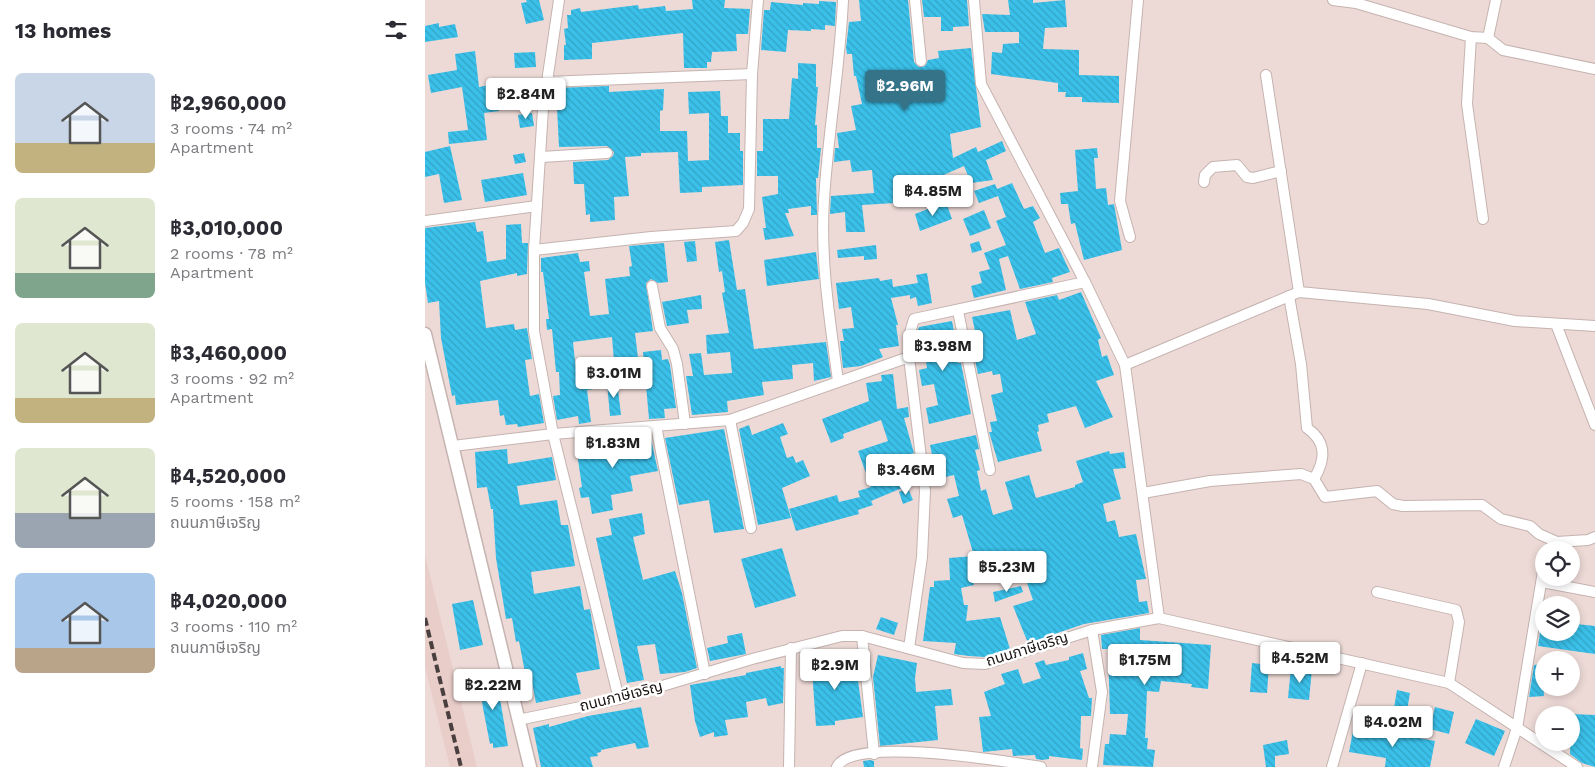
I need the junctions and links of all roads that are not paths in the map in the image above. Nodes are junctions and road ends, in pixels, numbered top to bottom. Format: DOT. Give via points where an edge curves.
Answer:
graph roads {
  1 [pos="559,0"];
  2 [pos="759,0"];
  3 [pos="843,0"];
  4 [pos="915,0"];
  5 [pos="974,0"];
  6 [pos="1138,0"];
  7 [pos="1333,0"];
  8 [pos="1496,0"];
  9 [pos="1471,37"];
  10 [pos="1488,38"];
  11 [pos="921,61"];
  12 [pos="1595,69"];
  13 [pos="752,74"];
  14 [pos="1266,76"];
  15 [pos="546,82"];
  16 [pos="607,153"];
  17 [pos="541,157"];
  18 [pos="1281,171"];
  19 [pos="1204,182"];
  20 [pos="537,206"];
  21 [pos="1483,219"];
  22 [pos="425,222"];
  23 [pos="1130,237"];
  24 [pos="535,250"];
  25 [pos="1085,282"];
  26 [pos="652,286"];
  27 [pos="1294,294"];
  28 [pos="958,311"];
  29 [pos="1556,324"];
  30 [pos="1595,326"];
  31 [pos="425,334"];
  32 [pos="909,357"];
  33 [pos="1125,365"];
  34 [pos="837,381"];
  35 [pos="730,420"];
  36 [pos="685,424"];
  37 [pos="1595,425"];
  38 [pos="656,426"];
  39 [pos="553,434"];
  40 [pos="453,446"];
  41 [pos="990,470"];
  42 [pos="1314,479"];
  43 [pos="1143,493"];
  44 [pos="751,528"];
  45 [pos="1595,537"];
  46 [pos="1555,541"];
  47 [pos="1572,541"];
  48 [pos="1541,586"];
  49 [pos="1563,586"];
  50 [pos="1377,592"];
  51 [pos="1595,592"];
  52 [pos="1159,618"];
  53 [pos="1092,630"];
  54 [pos="862,636"];
  55 [pos="791,648"];
  56 [pos="909,648"];
  57 [pos="1362,664"];
  58 [pos="705,674"];
  59 [pos="1449,683"];
  60 [pos="619,699"];
  61 [pos="518,720"];
  62 [pos="1517,728"];
  63 [pos="874,754"];
  64 [pos="530,767"];
  65 [pos="789,767"];
  66 [pos="837,767"];
  67 [pos="1041,767"];
  68 [pos="1092,767"];
  69 [pos="1332,767"];
  70 [pos="1504,767"];
  71 [pos="1577,767"];
  1 -- 15 [label="street"];
  2 -- 13 [label="street"];
  3 -- 34 [label="street" via="823,234 825,284"];
  4 -- 11 [label="street"];
  5 -- 25 [label="street" via="981,84"];
  6 -- 23 [label="street" via="1120,201"];
  7 -- 9 [label="street" via="1357,3"];
  8 -- 10 [label="street"];
  9 -- 10 [label="street"];
  9 -- 21 [label="street" via="1467,104"];
  10 -- 12 [label="street" via="1503,50"];
  13 -- 15 [label="street"];
  13 -- 24 [label="street" via="749,209 736,231"];
  14 -- 18 [label="street"];
  15 -- 17 [label="street"];
  16 -- 17 [label="street"];
  17 -- 20 [label="street"];
  18 -- 19 [label="street" via="1253,178 1237,164 1213,167 1205,175"];
  18 -- 27 [label="street"];
  20 -- 22 [label="street"];
  20 -- 24 [label="street"];
  24 -- 39 [label="street" via="535,331"];
  25 -- 28 [label="street"];
  25 -- 33 [label="street"];
  26 -- 36 [label="street" via="660,328 673,349 677,364"];
  27 -- 29 [label="street" via="1428,304 1515,321"];
  27 -- 33 [label="street"];
  27 -- 42 [label="street" via="1307,428 1318,436 1322,446 1323,464"];
  28 -- 32 [label="street" via="914,319 909,336"];
  28 -- 41 [label="street"];
  29 -- 30 [label="street"];
  29 -- 37 [label="street"];
  31 -- 40 [label="street"];
  32 -- 34 [label="street"];
  32 -- 56 [label="street" via="925,491 922,557"];
  33 -- 43 [label="street"];
  34 -- 35 [label="street"];
  35 -- 36 [label="street"];
  35 -- 44 [label="street"];
  36 -- 38 [label="street"];
  38 -- 39 [label="street"];
  38 -- 58 [label="street"];
  39 -- 40 [label="street"];
  39 -- 60 [label="street"];
  40 -- 61 [label="street"];
  42 -- 43 [label="street" via="1301,474 1210,481"];
  42 -- 46 [label="street" via="1325,497 1377,491 1393,504 1403,506 1482,505 1501,519 1530,526"];
  43 -- 52 [label="street"];
  45 -- 47 [label="street"];
  48 -- 62 [label="street"];
  49 -- 51 [label="street"];
  50 -- 59 [label="street" via="1456,610 1459,622"];
  52 -- 53 [label="street, ถนนภาษีเจริญ"];
  52 -- 57 [label="street, ถนนภาษีเจริญ"];
  53 -- 56 [label="street, ถนนภาษีเจริญ" via="985,664 963,663"];
  53 -- 68 [label="street" via="1102,692"];
  54 -- 55 [label="street, ถนนภาษีเจริญ" via="842,636"];
  54 -- 56 [label="street, ถนนภาษีเจริญ"];
  54 -- 63 [label="street"];
  55 -- 58 [label="street, ถนนภาษีเจริญ"];
  55 -- 65 [label="street"];
  57 -- 59 [label="street, ถนนภาษีเจริญ"];
  57 -- 69 [label="street"];
  58 -- 60 [label="street, ถนนภาษีเจริญ"];
  59 -- 62 [label="street, ถนนภาษีเจริญ"];
  60 -- 61 [label="street, ถนนภาษีเจริญ"];
  61 -- 64 [label="street"];
  62 -- 70 [label="street"];
  62 -- 71 [label="street, ถนนภาษีเจริญ"];
  63 -- 66 [label="street" via="845,759"];
  63 -- 67 [label="street" via="930,751"];
}
